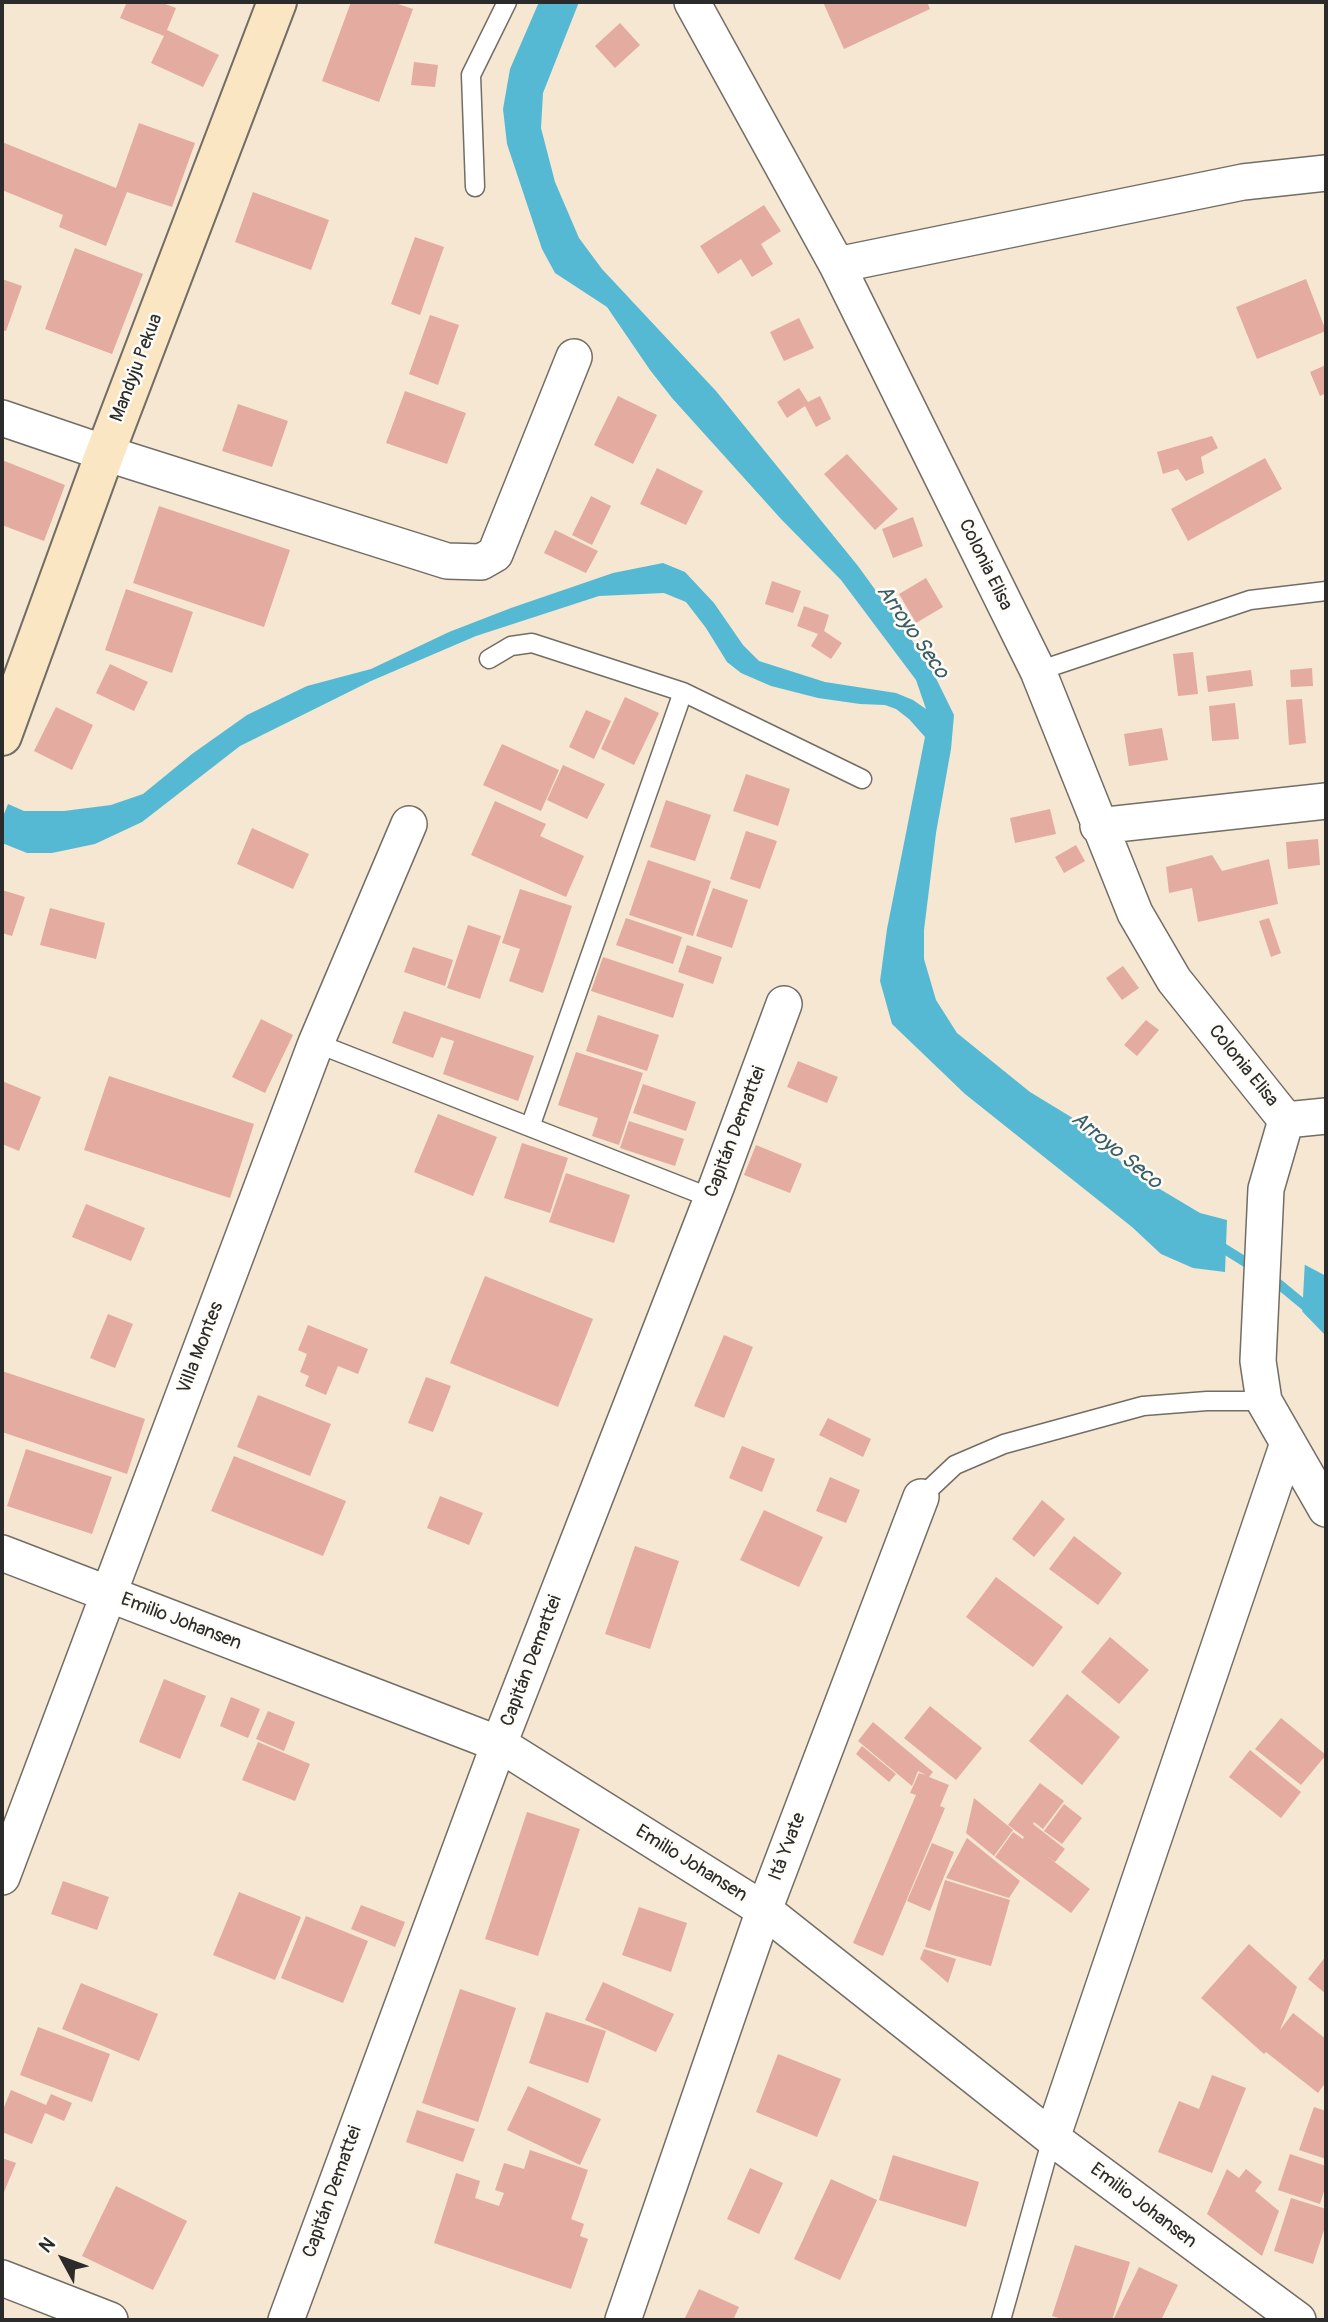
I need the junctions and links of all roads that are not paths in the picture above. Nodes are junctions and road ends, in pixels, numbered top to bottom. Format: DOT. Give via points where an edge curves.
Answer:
graph roads {
  1 [pos="277,2"];
  2 [pos="507,2"];
  3 [pos="692,2"];
  4 [pos="1326,173"];
  5 [pos="475,187"];
  6 [pos="837,265"];
  7 [pos="574,357"];
  8 [pos="2,418"];
  9 [pos="105,453"];
  10 [pos="1326,591"];
  11 [pos="489,659"];
  12 [pos="1038,671"];
  13 [pos="683,692"];
  14 [pos="2,736"];
  15 [pos="862,779"];
  16 [pos="1326,801"];
  17 [pos="410,824"];
  18 [pos="1098,826"];
  19 [pos="783,1004"];
  20 [pos="316,1043"];
  21 [pos="1326,1116"];
  22 [pos="1286,1120"];
  23 [pos="530,1127"];
  24 [pos="711,1198"];
  25 [pos="1264,1401"];
  26 [pos="1288,1443"];
  27 [pos="921,1497"];
  28 [pos="1326,1509"];
  29 [pos="2,1553"];
  30 [pos="108,1593"];
  31 [pos="499,1744"];
  32 [pos="2,1877"];
  33 [pos="764,1910"];
  34 [pos="1052,2138"];
  35 [pos="2,2278"];
  36 [pos="110,2320"];
  37 [pos="286,2320"];
  38 [pos="623,2320"];
  39 [pos="1001,2320"];
  40 [pos="1298,2320"];
  1 -- 9 [label="street, Mandyju Pekua"];
  2 -- 5 [label="lane" via="471,75"];
  3 -- 6 [label="street, Colonia Elisa"];
  4 -- 6 [label="street" via="1243,182"];
  6 -- 12 [label="street, Colonia Elisa"];
  7 -- 9 [label="street" via="495,554 481,562 447,561"];
  8 -- 9 [label="street"];
  9 -- 14 [label="street, Mandyju Pekua"];
  10 -- 12 [label="lane" via="1250,600"];
  11 -- 13 [label="lane" via="511,646 532,643"];
  12 -- 18 [label="street, Colonia Elisa"];
  13 -- 15 [label="lane"];
  13 -- 23 [label="lane"];
  16 -- 18 [label="street"];
  17 -- 20 [label="street, Villa Montes"];
  18 -- 22 [label="street, Colonia Elisa" via="1135,913 1174,980"];
  19 -- 24 [label="street, Capitán Demattei"];
  20 -- 23 [label="lane"];
  20 -- 30 [label="street, Villa Montes"];
  21 -- 22 [label="street"];
  22 -- 25 [label="street" via="1266,1189 1258,1361"];
  23 -- 24 [label="lane"];
  24 -- 31 [label="street, Capitán Demattei"];
  25 -- 26 [label="street"];
  25 -- 27 [label="lane" via="1143,1405 1003,1444 955,1465"];
  26 -- 28 [label="street"];
  26 -- 34 [label="street"];
  27 -- 33 [label="street, Itá Yvate"];
  29 -- 30 [label="street, Emilio Johansen"];
  30 -- 31 [label="street, Emilio Johansen"];
  30 -- 32 [label="street, Villa Montes"];
  31 -- 33 [label="street, Emilio Johansen"];
  31 -- 37 [label="street, Capitán Demattei"];
  33 -- 34 [label="street, Emilio Johansen"];
  33 -- 38 [label="street, Itá Yvate"];
  34 -- 39 [label="lane"];
  34 -- 40 [label="street, Emilio Johansen"];
  35 -- 36 [label="street"];
}
